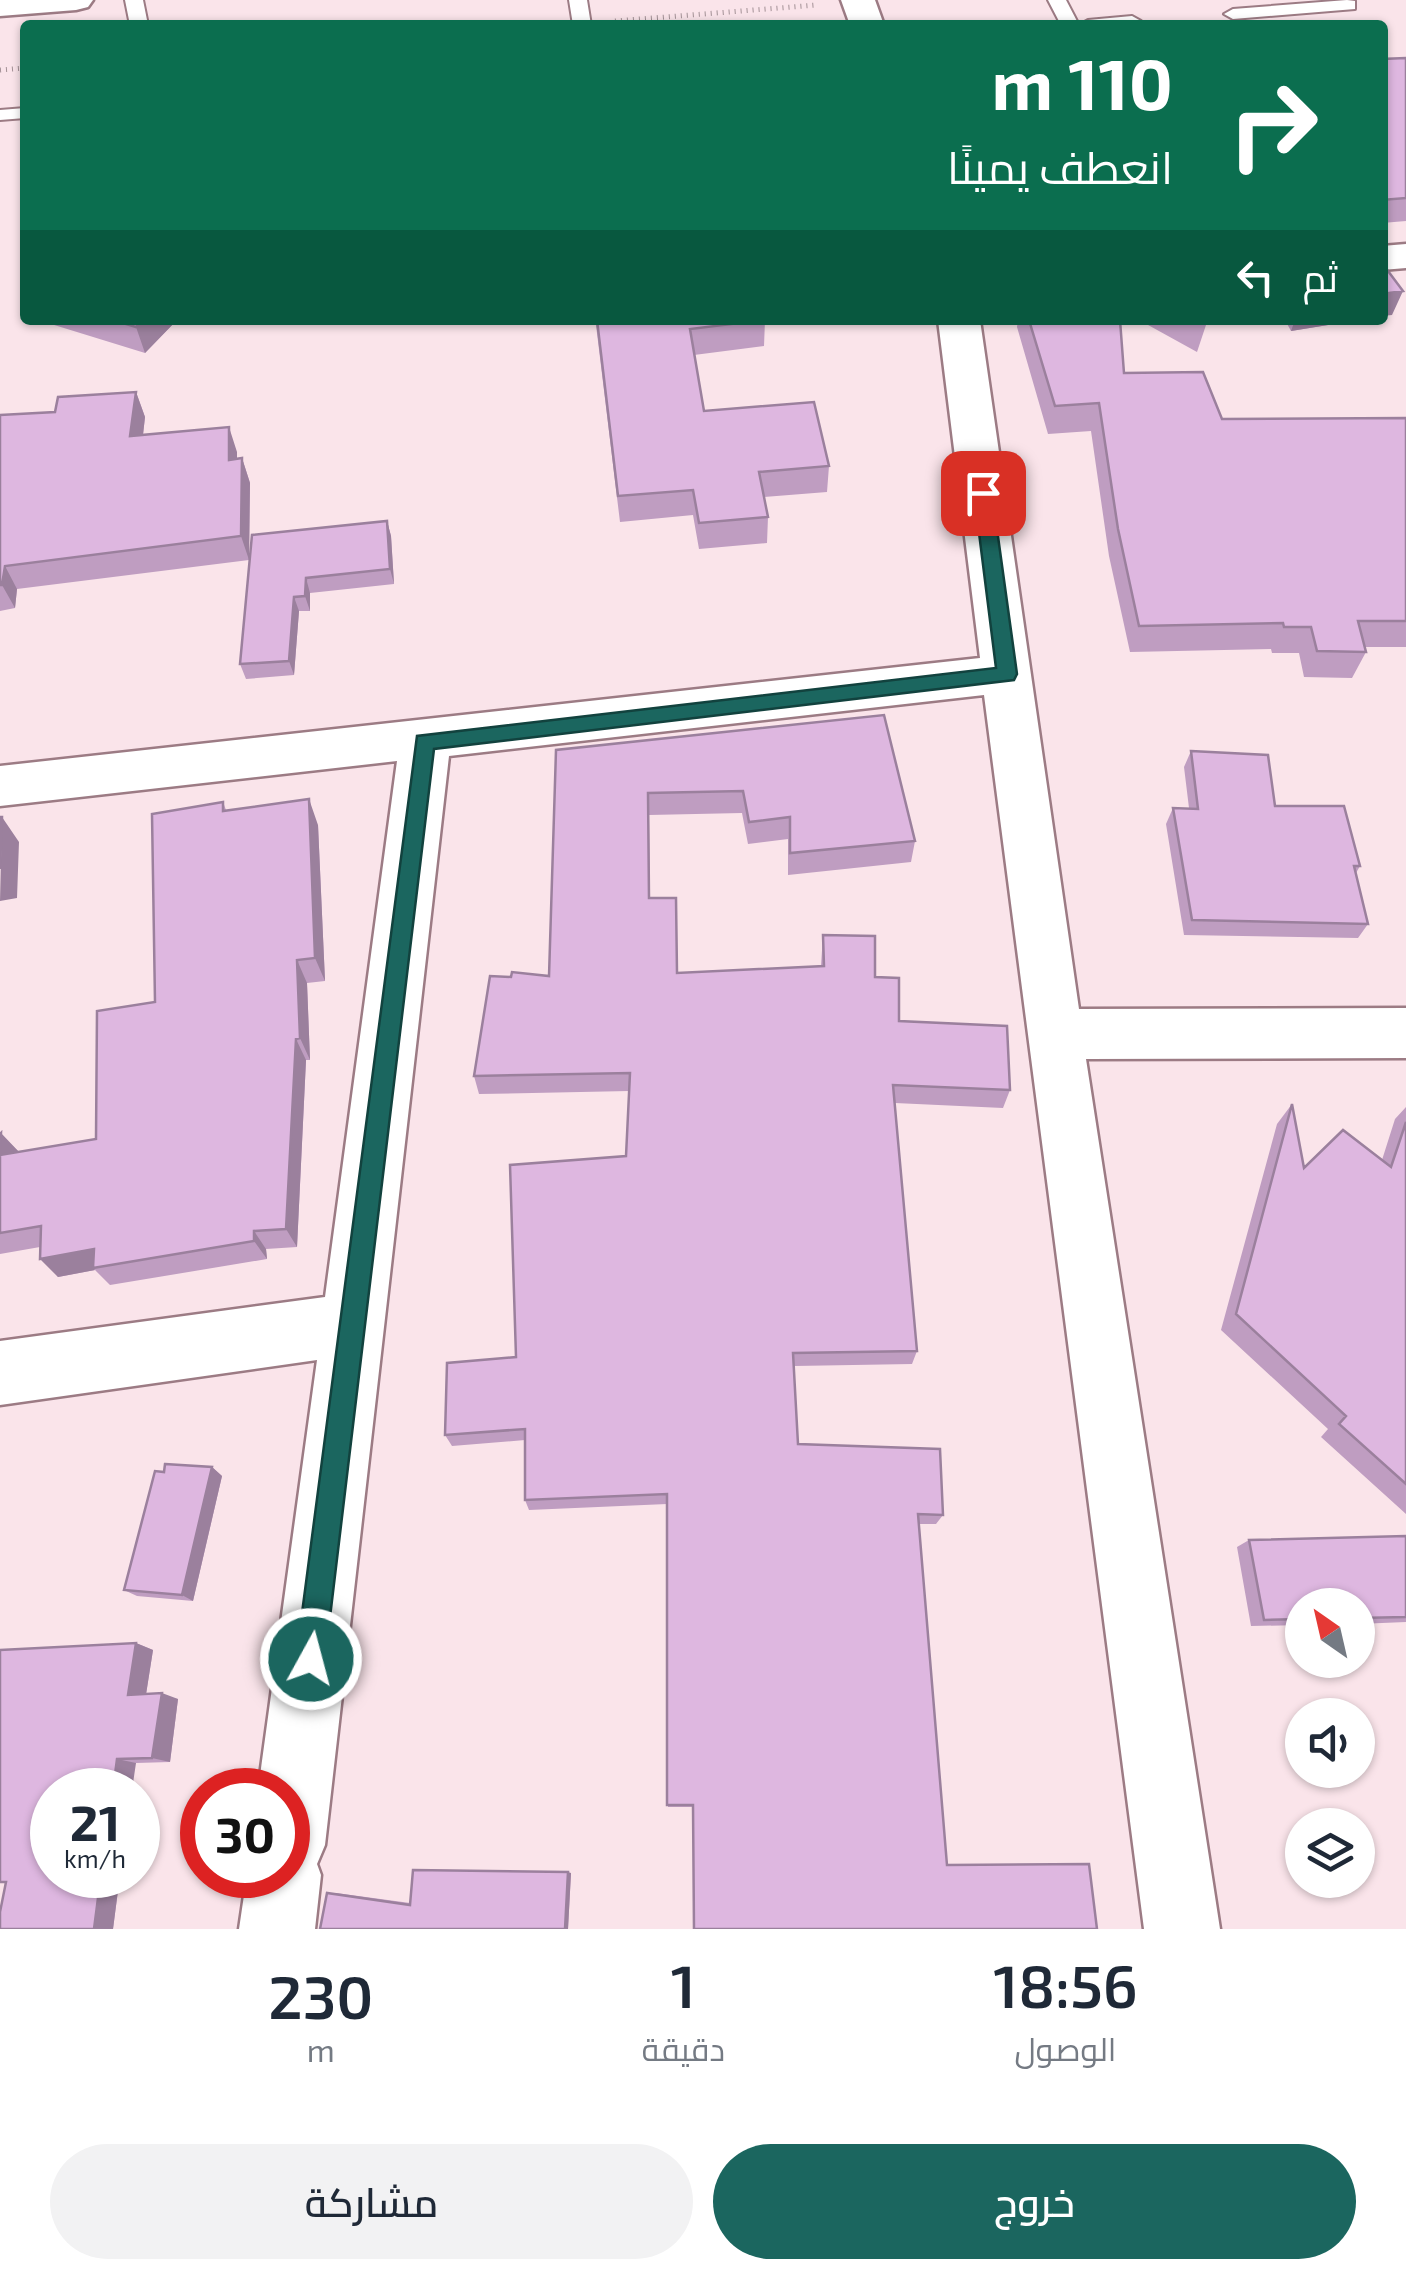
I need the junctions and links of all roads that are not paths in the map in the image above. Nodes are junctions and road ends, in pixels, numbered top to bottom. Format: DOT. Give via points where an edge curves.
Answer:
graph roads {
  1 [pos="76,0"];
  2 [pos="8,4"];
  3 [pos="1293,5"];
  4 [pos="1349,5"];
  5 [pos="1233,14"];
  6 [pos="959,325"];
  7 [pos="1007,674"];
  8 [pos="424,742"];
  9 [pos="0,786"];
  10 [pos="1406,1033"];
  11 [pos="1054,1034"];
  12 [pos="352,1324"];
  13 [pos="0,1372"];
  14 [pos="298,1768"];
  15 [pos="281,1898"];
  16 [pos="277,1929"];
  17 [pos="1182,1929"];
  1 -- 2 [label="street"];
  3 -- 4 [label="lane"];
  3 -- 5 [label="lane"];
  6 -- 7 [label="street"];
  7 -- 8 [label="street"];
  7 -- 11 [label="street"];
  8 -- 9 [label="street"];
  8 -- 12 [label="street"];
  10 -- 11 [label="street"];
  11 -- 17 [label="street"];
  12 -- 13 [label="street"];
  12 -- 14 [label="street"];
  15 -- 16 [label="street"];
}
